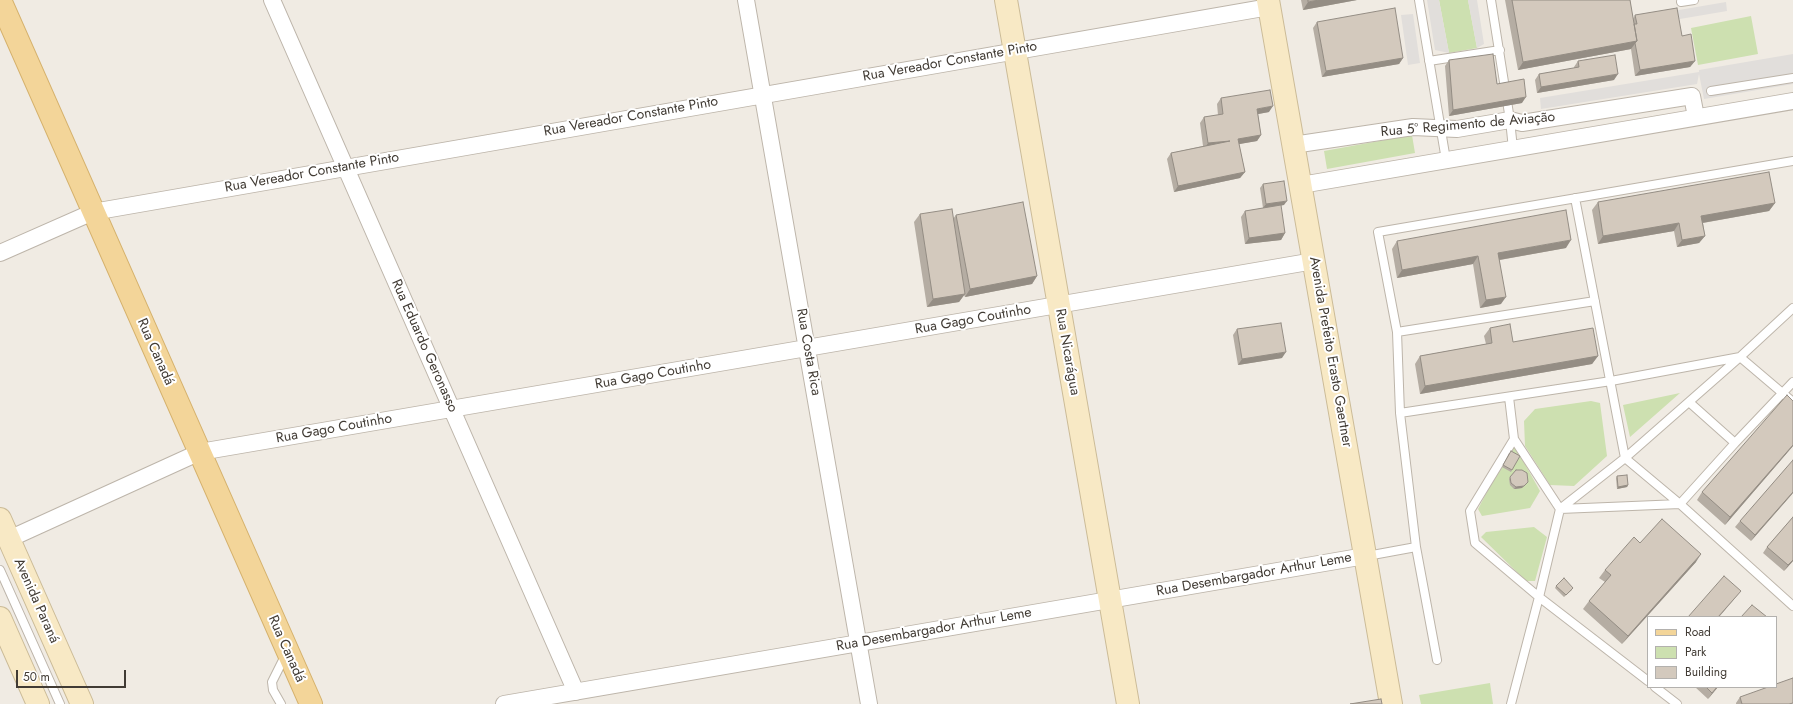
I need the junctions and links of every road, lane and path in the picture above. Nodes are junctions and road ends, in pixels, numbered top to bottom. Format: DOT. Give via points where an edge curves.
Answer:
graph roads {
  1 [pos="0,0"];
  2 [pos="272,0"];
  3 [pos="746,0"];
  4 [pos="1006,0"];
  5 [pos="1419,0"];
  6 [pos="1491,0"];
  7 [pos="1694,0"];
  8 [pos="1681,2"];
  9 [pos="1269,3"];
  10 [pos="1500,50"];
  11 [pos="1015,51"];
  12 [pos="1429,61"];
  13 [pos="1793,78"];
  14 [pos="1711,91"];
  15 [pos="763,95"];
  16 [pos="1793,101"];
  17 [pos="1629,106"];
  18 [pos="1696,117"];
  19 [pos="1510,120"];
  20 [pos="1440,128"];
  21 [pos="1632,129"];
  22 [pos="1293,145"];
  23 [pos="1513,149"];
  24 [pos="1446,160"];
  25 [pos="1793,161"];
  26 [pos="345,167"];
  27 [pos="1300,185"];
  28 [pos="1575,198"];
  29 [pos="94,212"];
  30 [pos="0,253"];
  31 [pos="1314,261"];
  32 [pos="1595,302"];
  33 [pos="1059,305"];
  34 [pos="1793,308"];
  35 [pos="1397,332"];
  36 [pos="807,349"];
  37 [pos="1740,357"];
  38 [pos="1611,381"];
  39 [pos="1793,382"];
  40 [pos="1783,394"];
  41 [pos="1509,397"];
  42 [pos="1689,402"];
  43 [pos="1793,402"];
  44 [pos="452,409"];
  45 [pos="1400,413"];
  46 [pos="1514,439"];
  47 [pos="1735,443"];
  48 [pos="200,452"];
  49 [pos="1625,458"];
  50 [pos="1680,504"];
  51 [pos="1560,509"];
  52 [pos="0,519"];
  53 [pos="9,539"];
  54 [pos="1416,548"];
  55 [pos="1365,556"];
  56 [pos="0,570"];
  57 [pos="1539,598"];
  58 [pos="1110,600"];
  59 [pos="1793,606"];
  60 [pos="0,618"];
  61 [pos="859,643"];
  62 [pos="287,651"];
  63 [pos="1437,660"];
  64 [pos="1647,680"];
  65 [pos="1656,688"];
  66 [pos="576,692"];
  67 [pos="38,704"];
  68 [pos="60,704"];
  69 [pos="82,704"];
  70 [pos="280,704"];
  71 [pos="311,704"];
  72 [pos="504,704"];
  73 [pos="869,704"];
  74 [pos="1128,704"];
  75 [pos="1391,704"];
  76 [pos="1511,704"];
  77 [pos="1677,704"];
  1 -- 29 [label="main road, Rua Canadá"];
  2 -- 26 [label="street, Rua Eduardo Geronasso"];
  3 -- 15 [label="street, Rua Costa Rica"];
  4 -- 11 [label="main road, Rua Nicarágua"];
  5 -- 12 [label="lane"];
  6 -- 10 [label="lane"];
  7 -- 8 [label="lane"];
  9 -- 11 [label="street, Rua Vereador Constante Pinto"];
  9 -- 22 [label="main road, Avenida Prefeito Erasto Gaertner"];
  10 -- 12 [label="lane"];
  10 -- 19 [label="lane"];
  11 -- 15 [label="street, Rua Vereador Constante Pinto"];
  11 -- 33 [label="main road, Rua Nicarágua"];
  12 -- 20 [label="lane"];
  13 -- 14 [label="lane"];
  15 -- 26 [label="street, Rua Vereador Constante Pinto"];
  15 -- 36 [label="street, Rua Costa Rica"];
  16 -- 18 [label="street, Rua 5º Regimento de Aviação"];
  17 -- 18 [label="street, Rua 5º Regimento de Aviação" via="1692,96"];
  17 -- 19 [label="street, Rua 5º Regimento de Aviação" via="1522,124"];
  17 -- 21 [label="street"];
  18 -- 21 [label="street, Rua 5º Regimento de Aviação"];
  19 -- 20 [label="street, Rua 5º Regimento de Aviação"];
  19 -- 23 [label="lane"];
  20 -- 22 [label="street, Rua 5º Regimento de Aviação" via="1413,127"];
  20 -- 24 [label="lane"];
  21 -- 23 [label="street, Rua 5º Regimento de Aviação"];
  22 -- 27 [label="main road, Avenida Prefeito Erasto Gaertner"];
  23 -- 24 [label="street, Rua 5º Regimento de Aviação"];
  24 -- 27 [label="street, Rua 5º Regimento de Aviação"];
  25 -- 28 [label="lane"];
  26 -- 29 [label="street, Rua Vereador Constante Pinto"];
  26 -- 44 [label="street, Rua Eduardo Geronasso"];
  27 -- 31 [label="main road, Avenida Prefeito Erasto Gaertner"];
  28 -- 32 [label="lane"];
  28 -- 35 [label="lane" via="1378,232"];
  29 -- 30 [label="street, Rua Vereador Constante Pinto"];
  29 -- 48 [label="main road, Rua Canadá"];
  31 -- 33 [label="street, Rua Gago Coutinho"];
  31 -- 55 [label="main road, Avenida Prefeito Erasto Gaertner"];
  32 -- 35 [label="lane"];
  32 -- 38 [label="lane"];
  33 -- 36 [label="street, Rua Gago Coutinho"];
  33 -- 58 [label="main road, Rua Nicarágua"];
  34 -- 37 [label="lane"];
  35 -- 45 [label="lane"];
  36 -- 44 [label="street, Rua Gago Coutinho"];
  36 -- 61 [label="street, Rua Costa Rica"];
  37 -- 38 [label="lane"];
  37 -- 40 [label="lane"];
  37 -- 42 [label="lane"];
  38 -- 41 [label="lane"];
  38 -- 49 [label="lane"];
  39 -- 40 [label="lane"];
  40 -- 43 [label="lane"];
  40 -- 47 [label="lane"];
  41 -- 45 [label="lane"];
  41 -- 46 [label="lane"];
  42 -- 47 [label="lane"];
  42 -- 49 [label="lane"];
  44 -- 48 [label="street, Rua Gago Coutinho"];
  44 -- 66 [label="street, Rua Eduardo Geronasso"];
  45 -- 54 [label="lane"];
  46 -- 51 [label="lane"];
  46 -- 57 [label="lane" via="1470,511 1475,543"];
  47 -- 50 [label="lane"];
  48 -- 53 [label="street, Rua Gago Coutinho"];
  48 -- 62 [label="main road, Rua Canadá"];
  49 -- 50 [label="lane"];
  49 -- 51 [label="lane"];
  50 -- 51 [label="lane"];
  50 -- 59 [label="lane"];
  51 -- 57 [label="lane"];
  52 -- 53 [label="main road, Avenida Paraná"];
  53 -- 69 [label="main road, Avenida Paraná"];
  54 -- 55 [label="lane"];
  54 -- 63 [label="lane"];
  55 -- 58 [label="street, Rua Desembargador Arthur Leme"];
  55 -- 75 [label="main road, Avenida Prefeito Erasto Gaertner"];
  56 -- 68 [label="lane"];
  57 -- 64 [label="lane"];
  57 -- 76 [label="lane"];
  58 -- 61 [label="street, Rua Desembargador Arthur Leme"];
  58 -- 74 [label="main road, Rua Nicarágua"];
  60 -- 67 [label="main road"];
  61 -- 66 [label="street, Rua Desembargador Arthur Leme"];
  61 -- 73 [label="street, Rua Costa Rica"];
  62 -- 70 [label="lane" via="272,682"];
  62 -- 71 [label="main road, Rua Canadá"];
  65 -- 77 [label="lane"];
  66 -- 72 [label="street, Rua Desembargador Arthur Leme"];
}
